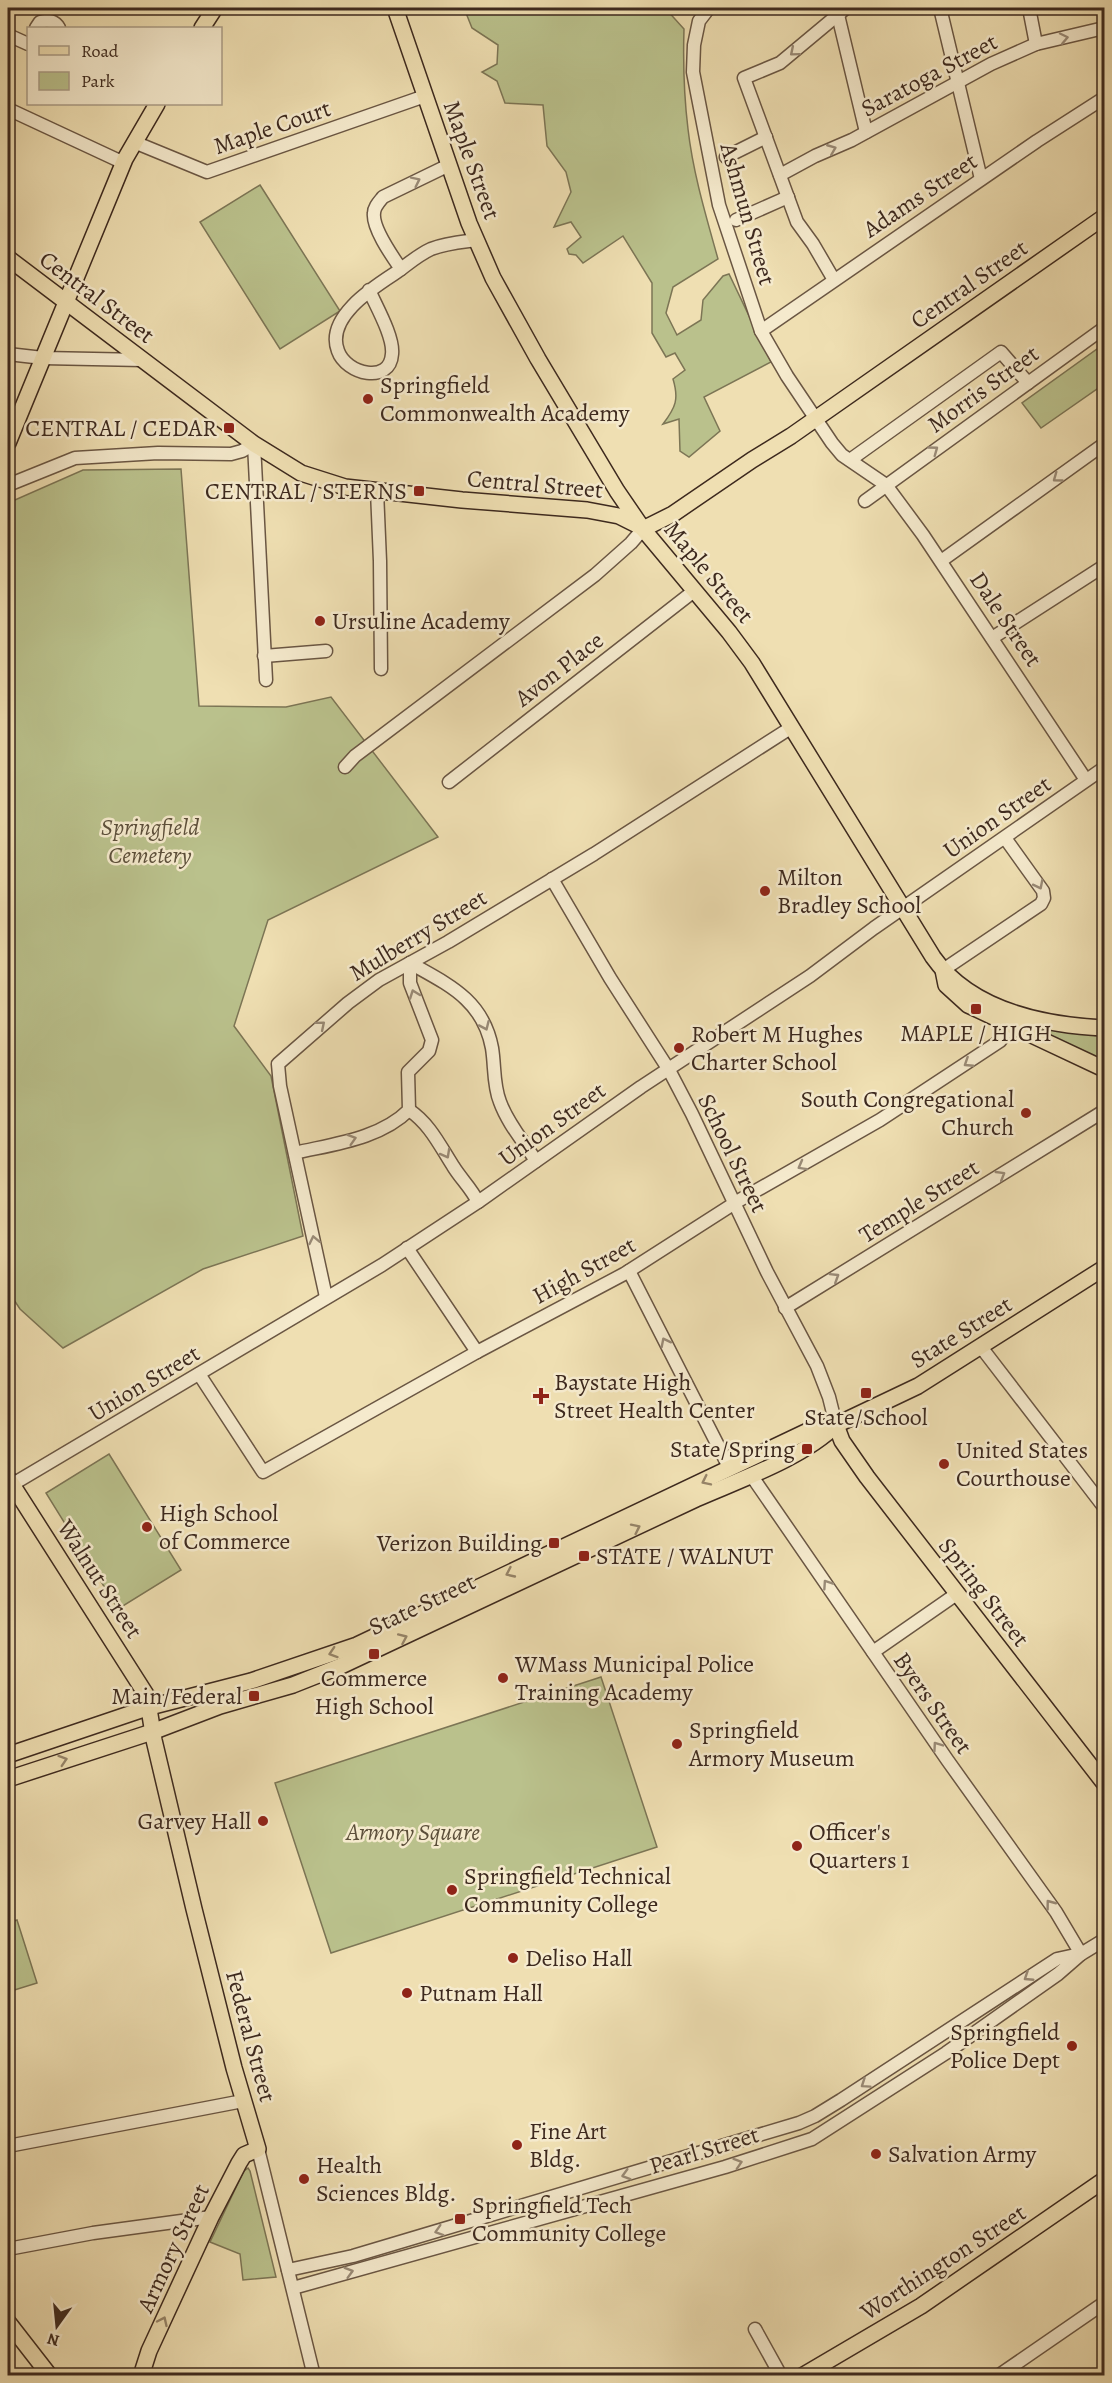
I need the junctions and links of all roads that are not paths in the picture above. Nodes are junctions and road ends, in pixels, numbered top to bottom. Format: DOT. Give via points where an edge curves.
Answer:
graph roads {
  1 [pos="215,8"];
  2 [pos="395,8"];
  3 [pos="709,8"];
  4 [pos="940,8"];
  5 [pos="1029,8"];
  6 [pos="842,11"];
  7 [pos="37,27"];
  8 [pos="58,27"];
  9 [pos="203,27"];
  10 [pos="1104,28"];
  11 [pos="8,35"];
  12 [pos="27,44"];
  13 [pos="1036,44"];
  14 [pos="957,83"];
  15 [pos="425,96"];
  16 [pos="1104,98"];
  17 [pos="156,105"];
  18 [pos="8,109"];
  19 [pos="866,132"];
  20 [pos="766,137"];
  21 [pos="134,142"];
  22 [pos="726,157"];
  23 [pos="124,163"];
  24 [pos="449,165"];
  25 [pos="780,175"];
  26 [pos="981,179"];
  27 [pos="788,197"];
  28 [pos="1104,217"];
  29 [pos="736,220"];
  30 [pos="476,240"];
  31 [pos="8,258"];
  32 [pos="401,269"];
  33 [pos="834,280"];
  34 [pos="369,290"];
  35 [pos="66,302"];
  36 [pos="1104,328"];
  37 [pos="760,331"];
  38 [pos="8,354"];
  39 [pos="43,358"];
  40 [pos="143,360"];
  41 [pos="1028,383"];
  42 [pos="815,419"];
  43 [pos="8,443"];
  44 [pos="254,444"];
  45 [pos="1104,444"];
  46 [pos="850,460"];
  47 [pos="886,484"];
  48 [pos="8,485"];
  49 [pos="377,491"];
  50 [pos="865,501"];
  51 [pos="644,529"];
  52 [pos="942,561"];
  53 [pos="1104,566"];
  54 [pos="694,591"];
  55 [pos="992,638"];
  56 [pos="326,651"];
  57 [pos="264,656"];
  58 [pos="381,669"];
  59 [pos="266,680"];
  60 [pos="792,727"];
  61 [pos="345,767"];
  62 [pos="1104,768"];
  63 [pos="1086,780"];
  64 [pos="449,782"];
  65 [pos="1005,838"];
  66 [pos="552,879"];
  67 [pos="903,908"];
  68 [pos="410,963"];
  69 [pos="943,970"];
  70 [pos="1011,1026"];
  71 [pos="1104,1028"];
  72 [pos="1104,1069"];
  73 [pos="669,1070"];
  74 [pos="409,1110"];
  75 [pos="1104,1111"];
  76 [pos="295,1153"];
  77 [pos="536,1161"];
  78 [pos="478,1202"];
  79 [pos="735,1203"];
  80 [pos="407,1248"];
  81 [pos="1104,1268"];
  82 [pos="629,1271"];
  83 [pos="326,1298"];
  84 [pos="785,1308"];
  85 [pos="981,1347"];
  86 [pos="477,1352"];
  87 [pos="199,1374"];
  88 [pos="836,1425"];
  89 [pos="730,1469"];
  90 [pos="751,1475"];
  91 [pos="9,1484"];
  92 [pos="1104,1507"];
  93 [pos="958,1593"];
  94 [pos="873,1652"];
  95 [pos="287,1668"];
  96 [pos="293,1685"];
  97 [pos="150,1707"];
  98 [pos="152,1732"];
  99 [pos="8,1755"];
  100 [pos="8,1779"];
  101 [pos="1104,1783"];
  102 [pos="1104,1940"];
  103 [pos="1081,1954"];
  104 [pos="979,2009"];
  105 [pos="989,2023"];
  106 [pos="842,2100"];
  107 [pos="243,2101"];
  108 [pos="851,2114"];
  109 [pos="8,2146"];
  110 [pos="258,2149"];
  111 [pos="1104,2180"];
  112 [pos="211,2217"];
  113 [pos="8,2249"];
  114 [pos="288,2270"];
  115 [pos="293,2288"];
  116 [pos="1104,2302"];
  117 [pos="8,2322"];
  118 [pos="755,2329"];
  119 [pos="50,2376"];
  120 [pos="141,2376"];
  121 [pos="314,2376"];
  122 [pos="781,2376"];
  123 [pos="802,2376"];
  124 [pos="998,2376"];
  1 -- 9 [label="main road"];
  2 -- 15 [label="main road, Maple Street"];
  3 -- 37 [label="street, Ashmun Street" via="699,21 693,72 719,205"];
  4 -- 14 [label="street"];
  5 -- 13 [label="street"];
  6 -- 19 [label="street"];
  6 -- 20 [label="street, one-way" via="780,63 744,78"];
  7 -- 8 [label="street" via="48,20"];
  13 -- 10 [label="street, Saratoga Street, one-way"];
  11 -- 12 [label="street"];
  13 -- 14 [label="street, Saratoga Street"];
  14 -- 19 [label="street, Saratoga Street"];
  14 -- 26 [label="street"];
  15 -- 21 [label="street, Maple Court" via="207,172"];
  15 -- 24 [label="main road, Maple Street"];
  16 -- 26 [label="street, Adams Street"];
  17 -- 21 [label="main road"];
  18 -- 23 [label="street"];
  25 -- 19 [label="street, Saratoga Street, one-way"];
  20 -- 22 [label="street"];
  20 -- 25 [label="street"];
  21 -- 23 [label="main road"];
  23 -- 35 [label="main road"];
  24 -- 30 [label="main road, Maple Street"];
  32 -- 24 [label="street, one-way" via="379,232 373,215 377,204 383,197"];
  25 -- 27 [label="street"];
  26 -- 33 [label="street, Adams Street"];
  27 -- 29 [label="street"];
  27 -- 33 [label="street" via="797,222"];
  28 -- 42 [label="main road, Central Street"];
  30 -- 32 [label="street" via="432,249"];
  30 -- 51 [label="main road, Maple Street" via="538,359"];
  31 -- 35 [label="main road, Central Street"];
  32 -- 34 [label="street"];
  33 -- 37 [label="street, Adams Street"];
  34 -- 34 [label="street" via="343,320 336,340 346,364 371,373 385,368 392,354"];
  35 -- 39 [label="main road"];
  35 -- 40 [label="main road, Central Street"];
  36 -- 41 [label="street, Morris Street"];
  37 -- 42 [label="street, Ashmun Street"];
  38 -- 39 [label="street"];
  39 -- 40 [label="street"];
  39 -- 43 [label="main road"];
  40 -- 44 [label="main road, Central Street"];
  41 -- 46 [label="street" via="1001,352"];
  47 -- 41 [label="street, Morris Street, one-way"];
  42 -- 46 [label="street"];
  42 -- 51 [label="main road, Central Street" via="673,514"];
  44 -- 48 [label="street" via="231,454 158,453 75,459"];
  44 -- 49 [label="main road, Central Street" via="287,466 320,481"];
  44 -- 57 [label="street"];
  45 -- 52 [label="street, one-way"];
  46 -- 47 [label="street"];
  47 -- 50 [label="street, Morris Street"];
  47 -- 52 [label="street, Dale Street"];
  49 -- 51 [label="main road, Central Street" via="587,510 619,516"];
  49 -- 58 [label="street"];
  51 -- 54 [label="main road, Maple Street"];
  51 -- 61 [label="street" via="595,575"];
  52 -- 55 [label="street, Dale Street"];
  53 -- 55 [label="street"];
  54 -- 60 [label="main road, Maple Street" via="744,651"];
  54 -- 64 [label="street, Avon Place"];
  55 -- 63 [label="street, Dale Street"];
  56 -- 57 [label="street"];
  57 -- 59 [label="street"];
  60 -- 66 [label="street, Mulberry Street"];
  60 -- 67 [label="main road, Maple Street"];
  62 -- 63 [label="street, Union Street"];
  63 -- 65 [label="street, Union Street"];
  65 -- 67 [label="street, Union Street"];
  65 -- 69 [label="street, one-way" via="1044,898 1041,904"];
  66 -- 68 [label="street, Mulberry Street"];
  66 -- 73 [label="street, School Street"];
  67 -- 69 [label="main road, Maple Street"];
  67 -- 73 [label="street, Union Street"];
  74 -- 68 [label="street, one-way" via="408,1072 429,1051 432,1040 410,983"];
  76 -- 68 [label="street, Mulberry Street, one-way" via="278,1064 363,991"];
  68 -- 77 [label="street, one-way" via="459,991 481,1018 489,1037 501,1104"];
  69 -- 70 [label="main road, Maple Street" via="946,985 959,998"];
  69 -- 71 [label="main road" via="975,993 1012,1012 1049,1023"];
  70 -- 72 [label="main road, Maple Street"];
  70 -- 79 [label="street, High Street, one-way" via="1000,1041 901,1107"];
  73 -- 77 [label="street, Union Street"];
  73 -- 79 [label="street, School Street"];
  76 -- 74 [label="street, one-way" via="383,1129"];
  74 -- 78 [label="street, one-way" via="436,1137"];
  84 -- 75 [label="street, Temple Street, one-way"];
  83 -- 76 [label="street, Mulberry Street, one-way"];
  77 -- 78 [label="street, Union Street"];
  78 -- 80 [label="street, Union Street"];
  79 -- 82 [label="street, High Street"];
  79 -- 84 [label="street, School Street"];
  80 -- 83 [label="street, Union Street"];
  80 -- 86 [label="street"];
  81 -- 85 [label="main road, State Street"];
  82 -- 86 [label="street, High Street"];
  89 -- 82 [label="street, one-way"];
  83 -- 87 [label="street, Union Street"];
  84 -- 88 [label="street, School Street" via="817,1366"];
  85 -- 88 [label="main road, State Street" via="918,1386"];
  85 -- 92 [label="street"];
  86 -- 87 [label="street, High Street" via="263,1472"];
  87 -- 91 [label="street, Union Street"];
  88 -- 89 [label="main road, State Street" via="810,1430"];
  88 -- 90 [label="main road, State Street" via="821,1439"];
  88 -- 93 [label="main road, Spring Street" via="854,1459"];
  89 -- 95 [label="main road, State Street, one-way" via="357,1645"];
  94 -- 90 [label="street, Byers Street, one-way"];
  96 -- 90 [label="main road, State Street, one-way" via="414,1634"];
  91 -- 97 [label="main road, Walnut Street" via="142,1686"];
  93 -- 94 [label="street"];
  93 -- 101 [label="main road, Spring Street"];
  103 -- 94 [label="street, Byers Street, one-way" via="1056,1912"];
  95 -- 96 [label="main road"];
  95 -- 97 [label="main road, State Street"];
  96 -- 98 [label="main road, State Street" via="220,1706"];
  97 -- 98 [label="main road, Federal Street"];
  97 -- 99 [label="main road, State Street"];
  100 -- 98 [label="main road, State Street, one-way"];
  98 -- 107 [label="main road, Federal Street"];
  102 -- 103 [label="street, Pearl Street"];
  103 -- 104 [label="street, Pearl Street, one-way" via="1057,1959"];
  103 -- 105 [label="street, Pearl Street"];
  104 -- 105 [label="street"];
  104 -- 106 [label="street, Pearl Street, one-way"];
  105 -- 108 [label="street, Pearl Street"];
  106 -- 108 [label="street"];
  106 -- 114 [label="street, Pearl Street, one-way" via="799,2123 353,2256"];
  107 -- 109 [label="street"];
  107 -- 110 [label="main road, Federal Street"];
  115 -- 108 [label="street, Pearl Street, one-way" via="725,2168 812,2139"];
  110 -- 112 [label="main road, Armory Street" via="241,2159"];
  110 -- 114 [label="street, Federal Street"];
  111 -- 123 [label="main road, Worthington Street" via="921,2306"];
  112 -- 113 [label="street"];
  120 -- 112 [label="main road, Armory Street, one-way"];
  114 -- 115 [label="street, Federal Street"];
  115 -- 121 [label="street, Federal Street"];
  116 -- 124 [label="street"];
  117 -- 119 [label="main road"];
  118 -- 122 [label="street"];
}
